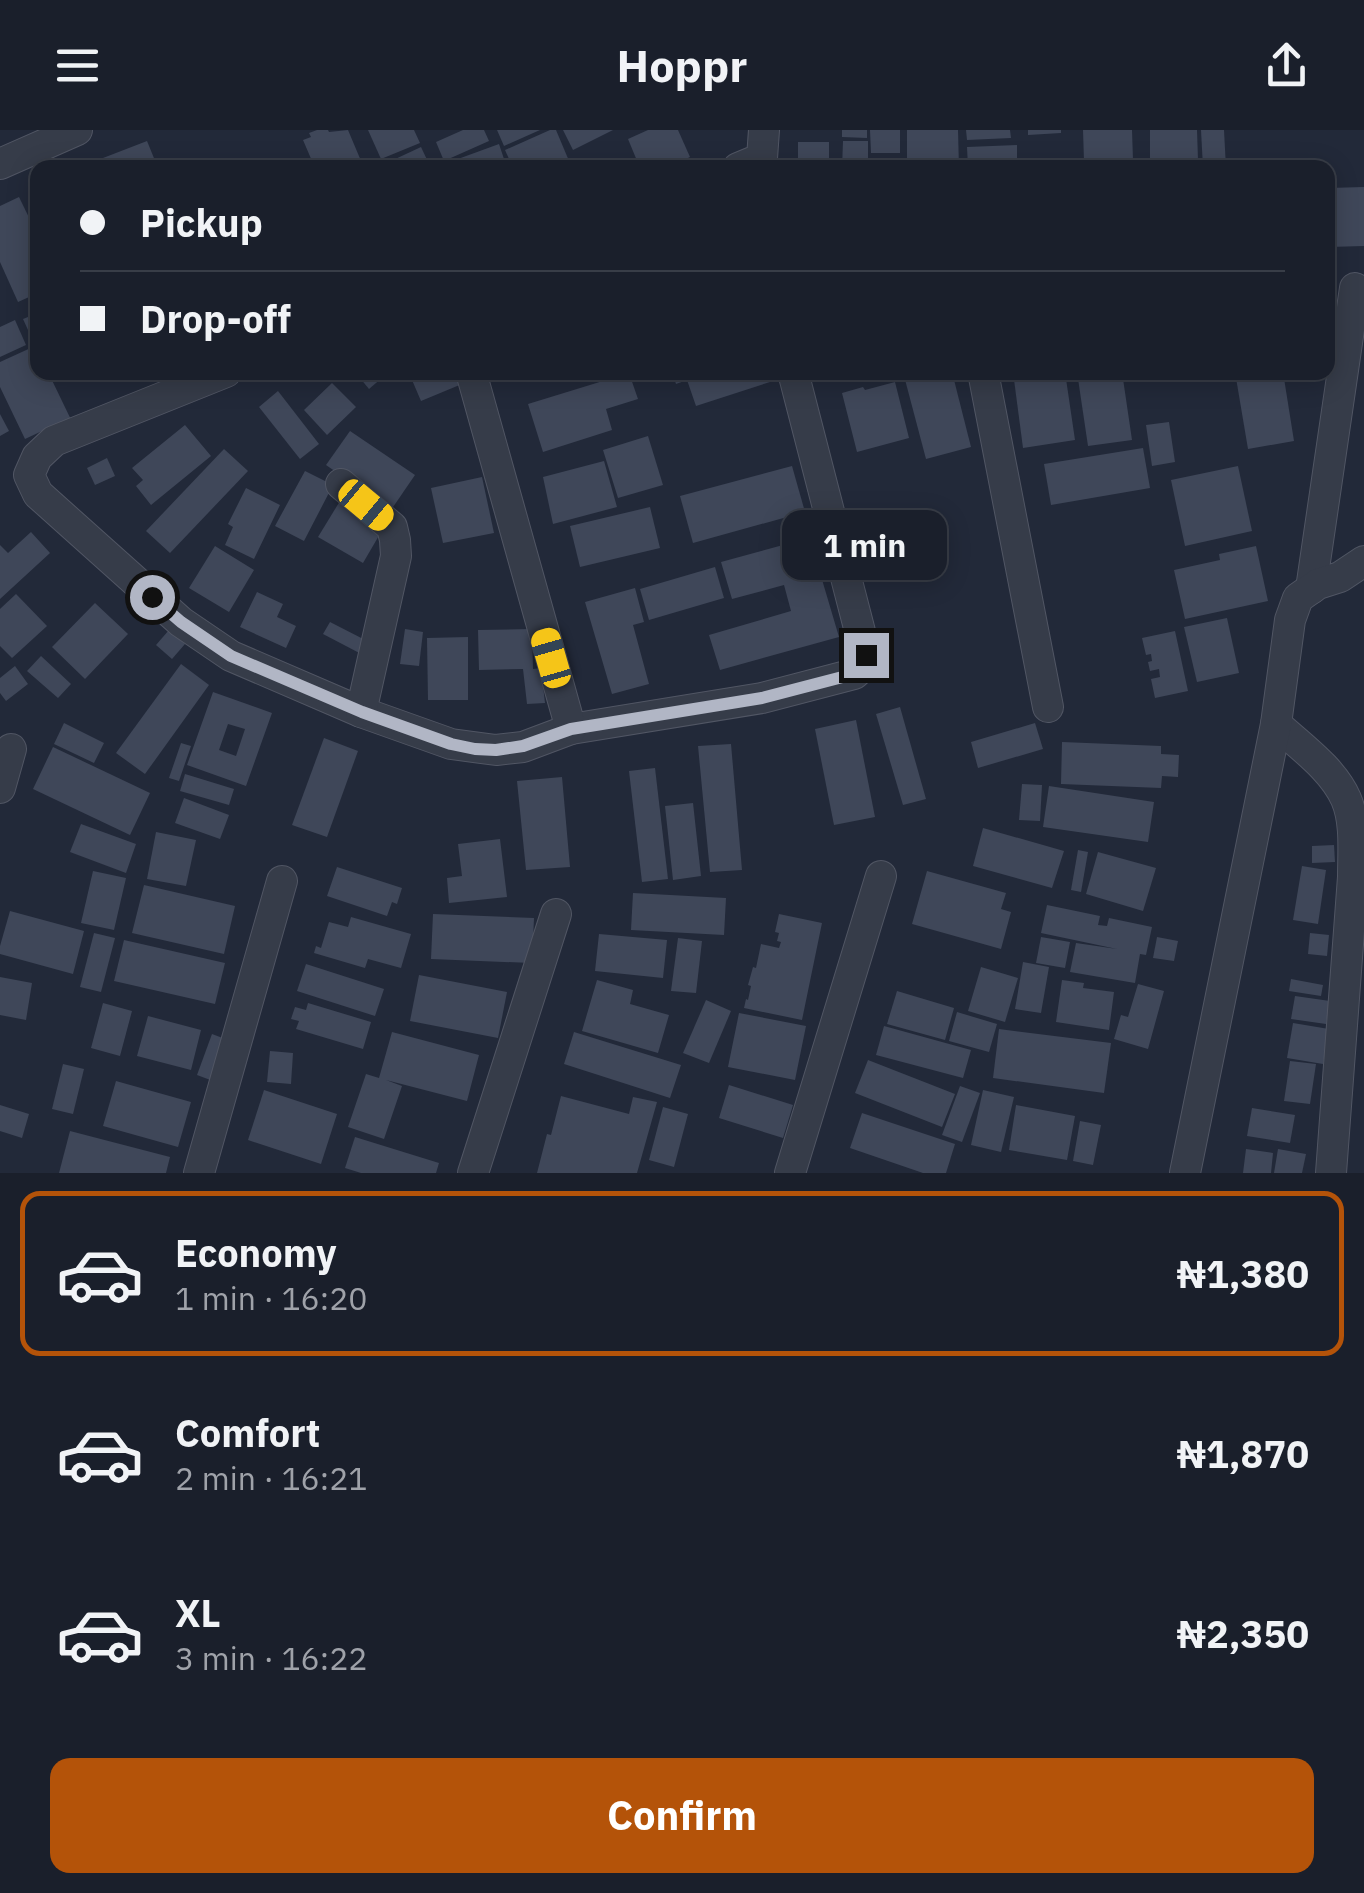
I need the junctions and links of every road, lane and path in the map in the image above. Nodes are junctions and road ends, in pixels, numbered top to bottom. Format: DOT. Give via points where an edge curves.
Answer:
graph roads {
  1 [pos="76,130"];
  2 [pos="0,164"];
  3 [pos="1349,289"];
  4 [pos="206,380"];
  5 [pos="472,380"];
  6 [pos="795,380"];
  7 [pos="984,380"];
  8 [pos="37,458"];
  9 [pos="0,471"];
  10 [pos="341,484"];
  11 [pos="1364,561"];
  12 [pos="1311,589"];
  13 [pos="1048,707"];
  14 [pos="362,712"];
  15 [pos="1276,724"];
  16 [pos="571,729"];
  17 [pos="11,749"];
  18 [pos="0,788"];
  19 [pos="881,876"];
  20 [pos="282,881"];
  21 [pos="556,914"];
  22 [pos="199,1173"];
  23 [pos="473,1173"];
  24 [pos="790,1173"];
  25 [pos="1185,1173"];
  26 [pos="1331,1173"];
  1 -- 2 [label="street"];
  3 -- 12 [label="street"];
  4 -- 8 [label="street" via="54,441"];
  5 -- 16 [label="street"];
  6 -- 16 [label="street" via="864,665 854,674 762,698"];
  7 -- 13 [label="street"];
  8 -- 9 [label="street"];
  8 -- 14 [label="street" via="29,475 38,494 181,622 231,656"];
  10 -- 14 [label="street" via="392,526 396,540"];
  11 -- 12 [label="street"];
  12 -- 15 [label="street" via="1298,598 1290,620"];
  14 -- 16 [label="street" via="475,749 523,746"];
  15 -- 25 [label="street"];
  15 -- 26 [label="street" via="1335,780 1348,802 1352,830"];
  17 -- 18 [label="street"];
  19 -- 24 [label="street"];
  20 -- 22 [label="street"];
  21 -- 23 [label="street"];
}
